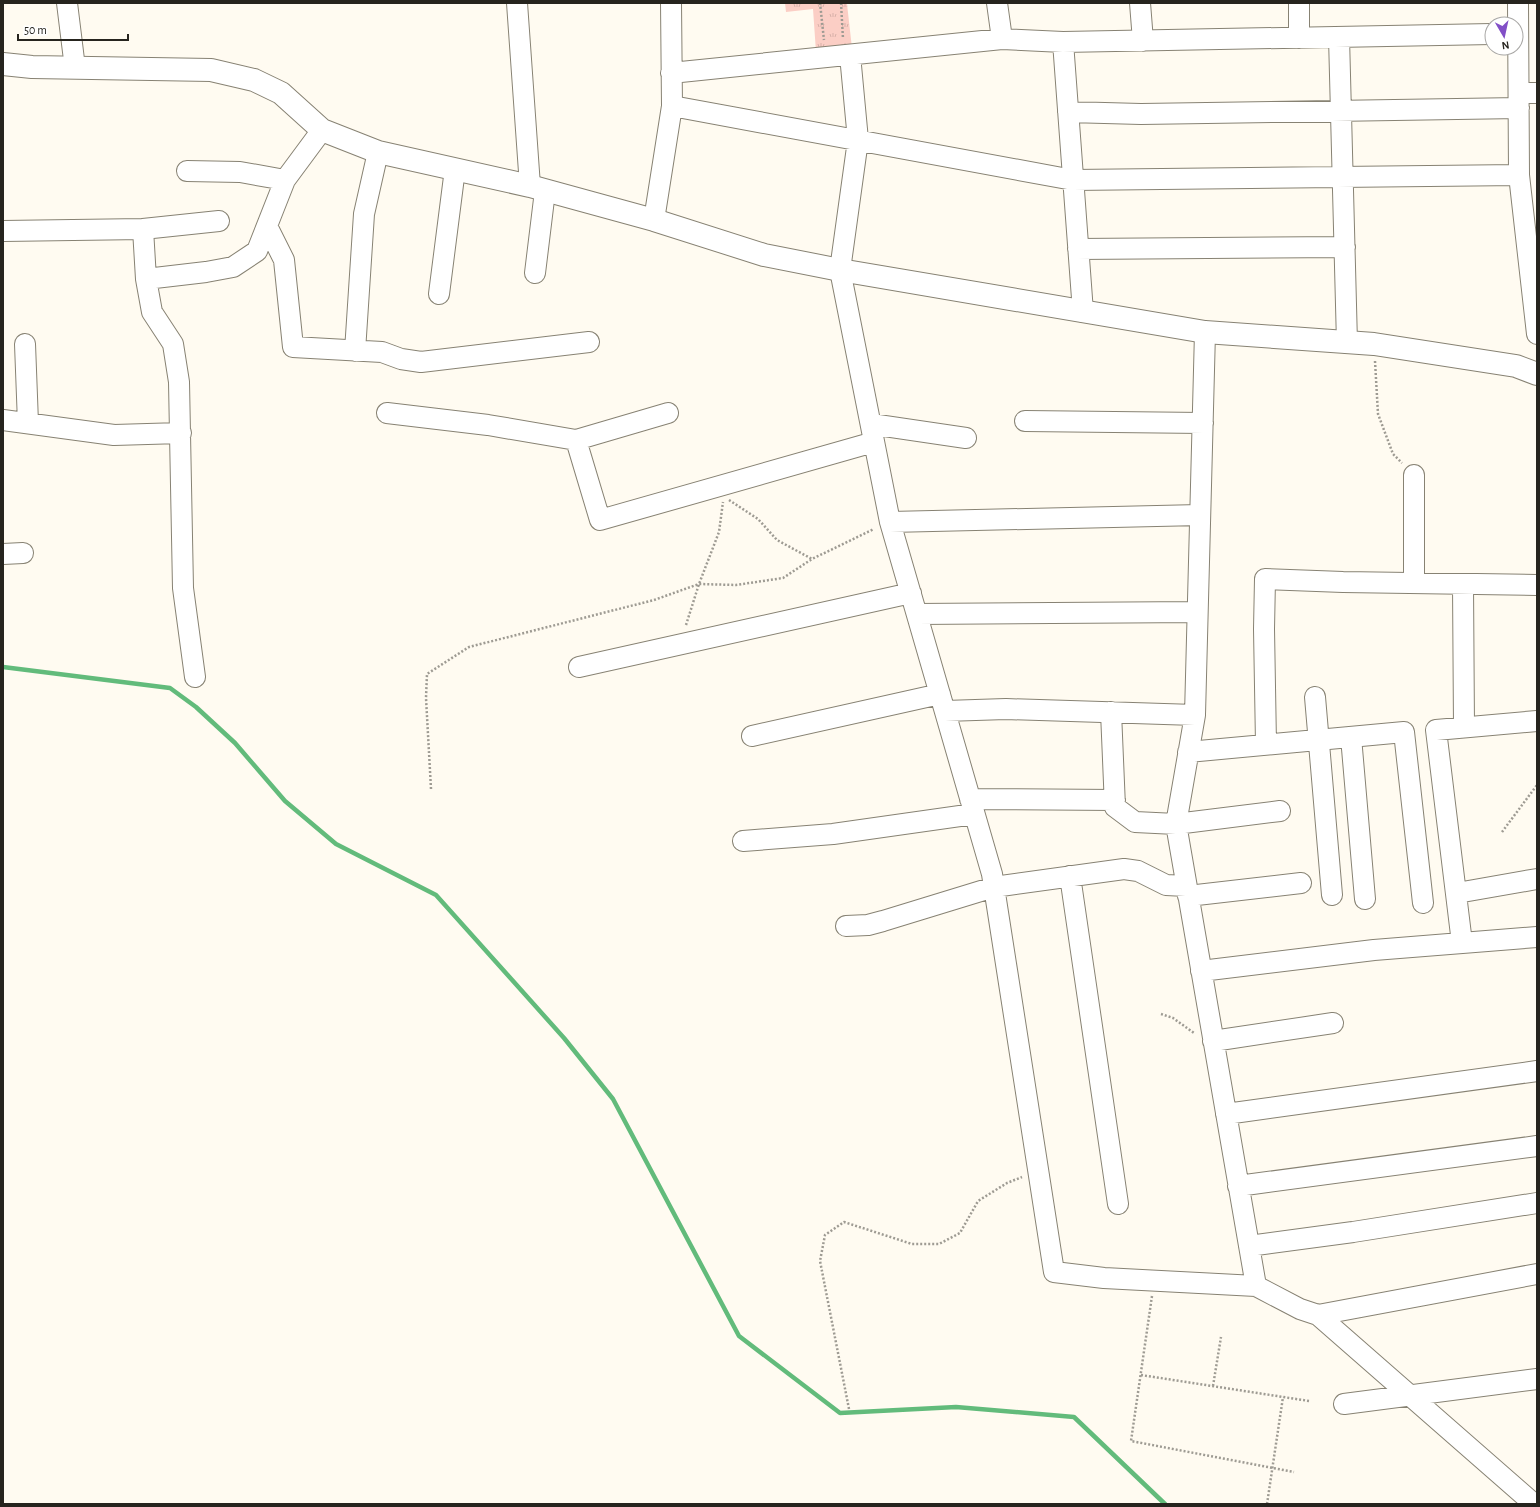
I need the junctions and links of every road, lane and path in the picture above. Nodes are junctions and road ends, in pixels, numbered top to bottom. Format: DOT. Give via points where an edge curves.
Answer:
graph roads {
  1 [pos="67,3"];
  2 [pos="517,3"];
  3 [pos="671,3"];
  4 [pos="820,3"];
  5 [pos="841,3"];
  6 [pos="997,3"];
  7 [pos="1140,3"];
  8 [pos="1299,3"];
  9 [pos="1518,3"];
  10 [pos="1518,16"];
  11 [pos="1484,34"];
  12 [pos="1339,37"];
  13 [pos="1299,38"];
  14 [pos="1002,39"];
  15 [pos="1143,40"];
  16 [pos="1063,42"];
  17 [pos="824,45"];
  18 [pos="847,49"];
  19 [pos="1520,56"];
  20 [pos="3,64"];
  21 [pos="75,68"];
  22 [pos="671,73"];
  23 [pos="1525,98"];
  24 [pos="672,106"];
  25 [pos="1068,112"];
  26 [pos="1341,112"];
  27 [pos="322,130"];
  28 [pos="858,140"];
  29 [pos="378,152"];
  30 [pos="455,169"];
  31 [pos="187,171"];
  32 [pos="1343,177"];
  33 [pos="285,180"];
  34 [pos="1073,180"];
  35 [pos="1525,183"];
  36 [pos="538,188"];
  37 [pos="654,220"];
  38 [pos="219,221"];
  39 [pos="267,226"];
  40 [pos="143,229"];
  41 [pos="3,231"];
  42 [pos="1345,247"];
  43 [pos="1078,250"];
  44 [pos="840,270"];
  45 [pos="535,273"];
  46 [pos="146,279"];
  47 [pos="439,294"];
  48 [pos="1083,312"];
  49 [pos="1205,332"];
  50 [pos="1537,334"];
  51 [pos="589,342"];
  52 [pos="1347,343"];
  53 [pos="25,344"];
  54 [pos="1374,344"];
  55 [pos="355,350"];
  56 [pos="1527,363"];
  57 [pos="1537,374"];
  58 [pos="668,413"];
  59 [pos="386,414"];
  60 [pos="3,420"];
  61 [pos="1025,421"];
  62 [pos="28,423"];
  63 [pos="1203,423"];
  64 [pos="181,433"];
  65 [pos="873,433"];
  66 [pos="966,438"];
  67 [pos="576,440"];
  68 [pos="1414,475"];
  69 [pos="1200,515"];
  70 [pos="890,522"];
  71 [pos="22,553"];
  72 [pos="3,554"];
  73 [pos="812,559"];
  74 [pos="699,584"];
  75 [pos="1414,584"];
  76 [pos="1463,585"];
  77 [pos="1537,585"];
  78 [pos="911,593"];
  79 [pos="1197,612"];
  80 [pos="917,614"];
  81 [pos="680,645"];
  82 [pos="579,667"];
  83 [pos="195,677"];
  84 [pos="1315,697"];
  85 [pos="942,702"];
  86 [pos="1111,712"];
  87 [pos="1195,715"];
  88 [pos="1537,721"];
  89 [pos="1464,727"];
  90 [pos="752,736"];
  91 [pos="1351,737"];
  92 [pos="1320,740"];
  93 [pos="1266,744"];
  94 [pos="1188,752"];
  95 [pos="1537,785"];
  96 [pos="431,789"];
  97 [pos="1115,800"];
  98 [pos="972,806"];
  99 [pos="1280,811"];
  100 [pos="1176,824"];
  101 [pos="1502,832"];
  102 [pos="743,841"];
  103 [pos="1070,876"];
  104 [pos="1537,879"];
  105 [pos="1301,883"];
  106 [pos="994,887"];
  107 [pos="1187,891"];
  108 [pos="1457,893"];
  109 [pos="1332,895"];
  110 [pos="1365,899"];
  111 [pos="1423,903"];
  112 [pos="846,926"];
  113 [pos="1537,937"];
  114 [pos="1462,943"];
  115 [pos="1201,971"];
  116 [pos="1161,1014"];
  117 [pos="1333,1023"];
  118 [pos="1213,1038"];
  119 [pos="1537,1072"];
  120 [pos="1226,1114"];
  121 [pos="1537,1146"];
  122 [pos="1038,1172"];
  123 [pos="1238,1186"];
  124 [pos="1537,1203"];
  125 [pos="1118,1204"];
  126 [pos="1248,1246"];
  127 [pos="1537,1274"];
  128 [pos="1154,1280"];
  129 [pos="1256,1286"];
  130 [pos="1318,1315"];
  131 [pos="1221,1337"];
  132 [pos="1140,1375"];
  133 [pos="1537,1379"];
  134 [pos="1213,1386"];
  135 [pos="1410,1396"];
  136 [pos="1283,1397"];
  137 [pos="1309,1401"];
  138 [pos="1344,1404"];
  139 [pos="849,1409"];
  140 [pos="1272,1468"];
  141 [pos="1294,1472"];
  142 [pos="1267,1504"];
  143 [pos="1534,1504"];
  1 -- 21 [label="street"];
  2 -- 36 [label="street"];
  3 -- 22 [label="street"];
  4 -- 17 [label="path"];
  5 -- 18 [label="path"];
  6 -- 14 [label="street"];
  7 -- 15 [label="street"];
  8 -- 13 [label="street"];
  9 -- 10 [label="street"];
  11 -- 12 [label="street"];
  12 -- 13 [label="street"];
  12 -- 26 [label="street"];
  13 -- 15 [label="street"];
  14 -- 16 [label="street"];
  14 -- 18 [label="street"];
  15 -- 16 [label="street"];
  16 -- 25 [label="street"];
  18 -- 22 [label="street"];
  18 -- 28 [label="street"];
  19 -- 23 [label="street"];
  20 -- 21 [label="main road"];
  21 -- 27 [label="main road" via="211,70 254,80 281,93"];
  22 -- 24 [label="street"];
  23 -- 26 [label="street"];
  23 -- 35 [label="street"];
  24 -- 28 [label="street"];
  24 -- 37 [label="street"];
  25 -- 26 [label="street"];
  25 -- 34 [label="street"];
  26 -- 32 [label="street"];
  27 -- 29 [label="main road"];
  27 -- 33 [label="street"];
  28 -- 34 [label="street"];
  28 -- 44 [label="street"];
  29 -- 30 [label="main road"];
  29 -- 55 [label="street" via="364,214"];
  30 -- 36 [label="main road"];
  30 -- 47 [label="street"];
  31 -- 33 [label="street" via="240,172"];
  32 -- 34 [label="street"];
  32 -- 35 [label="street"];
  32 -- 42 [label="street"];
  33 -- 39 [label="street"];
  34 -- 43 [label="street"];
  35 -- 50 [label="street"];
  36 -- 37 [label="main road"];
  36 -- 45 [label="street"];
  37 -- 44 [label="main road" via="764,255"];
  38 -- 40 [label="street"];
  39 -- 46 [label="street" via="257,251 233,267"];
  39 -- 55 [label="street" via="284,260 293,347"];
  40 -- 41 [label="street"];
  40 -- 46 [label="street"];
  42 -- 43 [label="street"];
  42 -- 52 [label="street"];
  43 -- 48 [label="street"];
  44 -- 48 [label="main road"];
  44 -- 65 [label="street"];
  46 -- 64 [label="street" via="152,312 173,344 179,382"];
  48 -- 49 [label="main road"];
  49 -- 52 [label="main road"];
  49 -- 63 [label="street"];
  51 -- 55 [label="street" via="421,362 401,359 382,352"];
  52 -- 54 [label="main road"];
  53 -- 62 [label="street"];
  54 -- 56 [label="main road"];
  54 -- 68 [label="path" via="1378,414 1393,454"];
  56 -- 57 [label="main road"];
  58 -- 67 [label="street"];
  59 -- 67 [label="street" via="488,425"];
  60 -- 62 [label="street"];
  61 -- 63 [label="street"];
  62 -- 64 [label="street" via="114,435"];
  63 -- 69 [label="street"];
  64 -- 83 [label="street" via="183,588"];
  65 -- 66 [label="street"];
  65 -- 67 [label="street" via="600,520"];
  65 -- 70 [label="street"];
  68 -- 75 [label="street"];
  69 -- 70 [label="street"];
  69 -- 79 [label="street"];
  70 -- 73 [label="path"];
  70 -- 78 [label="street"];
  71 -- 72 [label="street"];
  73 -- 74 [label="path" via="782,578 736,585"];
  73 -- 74 [label="path" via="777,540 758,519 724,497 719,532"];
  74 -- 81 [label="path"];
  74 -- 96 [label="path" via="654,600 469,648 427,674"];
  75 -- 76 [label="street"];
  75 -- 93 [label="street" via="1265,578"];
  76 -- 77 [label="street"];
  76 -- 89 [label="street"];
  78 -- 80 [label="street"];
  78 -- 81 [label="street"];
  79 -- 80 [label="street"];
  79 -- 87 [label="street"];
  80 -- 85 [label="street"];
  81 -- 82 [label="street"];
  84 -- 92 [label="street"];
  85 -- 86 [label="street" via="1006,709"];
  85 -- 90 [label="street"];
  85 -- 98 [label="street"];
  86 -- 87 [label="street"];
  86 -- 97 [label="street"];
  87 -- 94 [label="street"];
  88 -- 89 [label="street"];
  89 -- 108 [label="street" via="1436,730"];
  91 -- 92 [label="street"];
  91 -- 110 [label="street"];
  91 -- 111 [label="street" via="1404,732"];
  92 -- 93 [label="street"];
  92 -- 109 [label="street"];
  93 -- 94 [label="street"];
  94 -- 100 [label="street"];
  95 -- 101 [label="path"];
  97 -- 98 [label="street"];
  97 -- 100 [label="street" via="1115,807 1135,822"];
  98 -- 102 [label="street" via="832,834"];
  98 -- 106 [label="street"];
  99 -- 100 [label="street"];
  100 -- 107 [label="street"];
  103 -- 106 [label="street"];
  103 -- 107 [label="street" via="1124,869 1138,871 1166,885"];
  103 -- 125 [label="street"];
  104 -- 108 [label="street"];
  105 -- 107 [label="street"];
  106 -- 112 [label="street" via="868,925"];
  106 -- 122 [label="street"];
  107 -- 115 [label="street"];
  108 -- 114 [label="street"];
  113 -- 114 [label="street"];
  114 -- 115 [label="street" via="1374,950"];
  115 -- 118 [label="street"];
  116 -- 118 [label="path" via="1173,1018 1197,1035"];
  117 -- 118 [label="street"];
  118 -- 120 [label="street"];
  119 -- 120 [label="street"];
  120 -- 123 [label="street"];
  121 -- 123 [label="street"];
  122 -- 128 [label="street" via="1054,1272"];
  122 -- 139 [label="path" via="1008,1183 978,1202 960,1233 939,1244 912,1244 844,1222 825,1235 820,1261"];
  123 -- 126 [label="street"];
  124 -- 126 [label="street"];
  126 -- 129 [label="street"];
  127 -- 130 [label="street"];
  128 -- 129 [label="street"];
  128 -- 132 [label="path"];
  129 -- 130 [label="street" via="1300,1309"];
  130 -- 135 [label="street"];
  131 -- 134 [label="path"];
  132 -- 134 [label="path"];
  132 -- 140 [label="path" via="1131,1441"];
  133 -- 135 [label="street"];
  134 -- 136 [label="path"];
  135 -- 138 [label="street"];
  135 -- 143 [label="street"];
  136 -- 137 [label="path"];
  136 -- 140 [label="path"];
  140 -- 141 [label="path"];
  140 -- 142 [label="path"];
}
